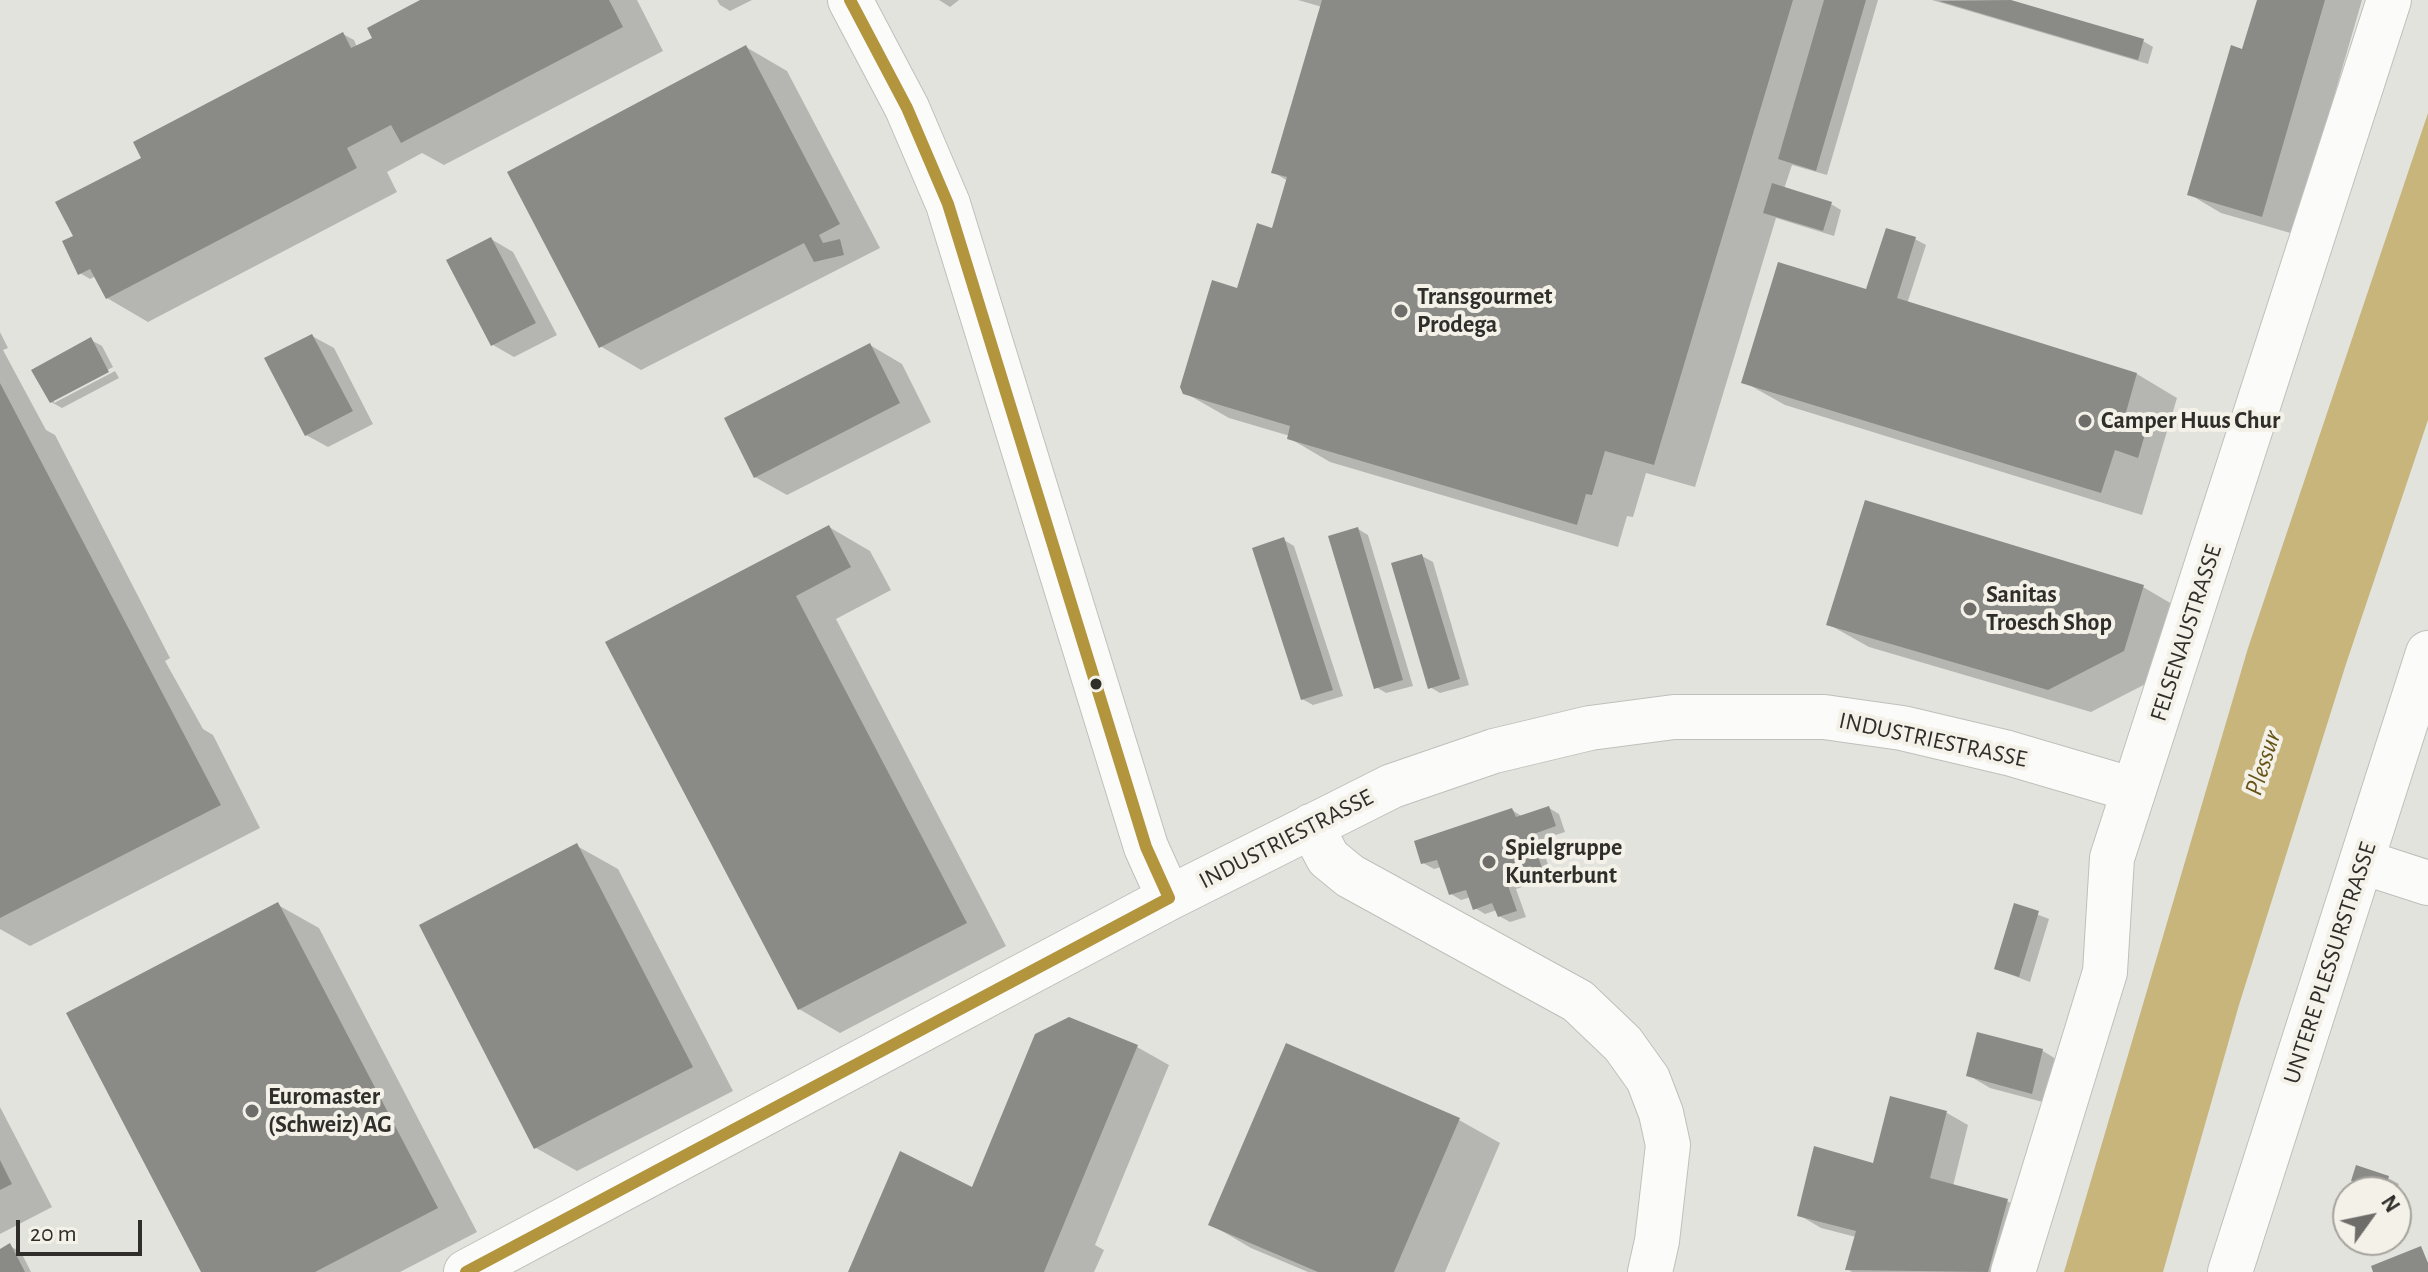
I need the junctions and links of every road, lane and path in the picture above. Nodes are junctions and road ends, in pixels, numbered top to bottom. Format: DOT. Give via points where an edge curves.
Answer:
graph roads {
  1 [pos="850,0"];
  2 [pos="2389,0"];
  3 [pos="2428,653"];
  4 [pos="2134,790"];
  5 [pos="1311,826"];
  6 [pos="2363,862"];
  7 [pos="2428,883"];
  8 [pos="1169,898"];
  9 [pos="466,1272"];
  10 [pos="1650,1272"];
  11 [pos="2013,1272"];
  12 [pos="2230,1272"];
  1 -- 8 [label="street" via="907,108 948,204 1146,847"];
  2 -- 4 [label="street, FELSENAUSTRASSE"];
  3 -- 6 [label="street, UNTERE PLESSURSTRASSE"];
  4 -- 5 [label="street, INDUSTRIESTRASSE" via="1902,728 1824,717 1674,717 1590,728 1494,751 1392,786"];
  4 -- 11 [label="street, FELSENAUSTRASSE" via="2112,858 2105,972"];
  5 -- 8 [label="street, INDUSTRIESTRASSE"];
  5 -- 10 [label="street" via="1328,858 1350,876 1578,1001 1623,1044 1648,1079 1668,1145"];
  6 -- 7 [label="street"];
  6 -- 12 [label="street, UNTERE PLESSURSTRASSE"];
  8 -- 9 [label="street, INDUSTRIESTRASSE"];
}
